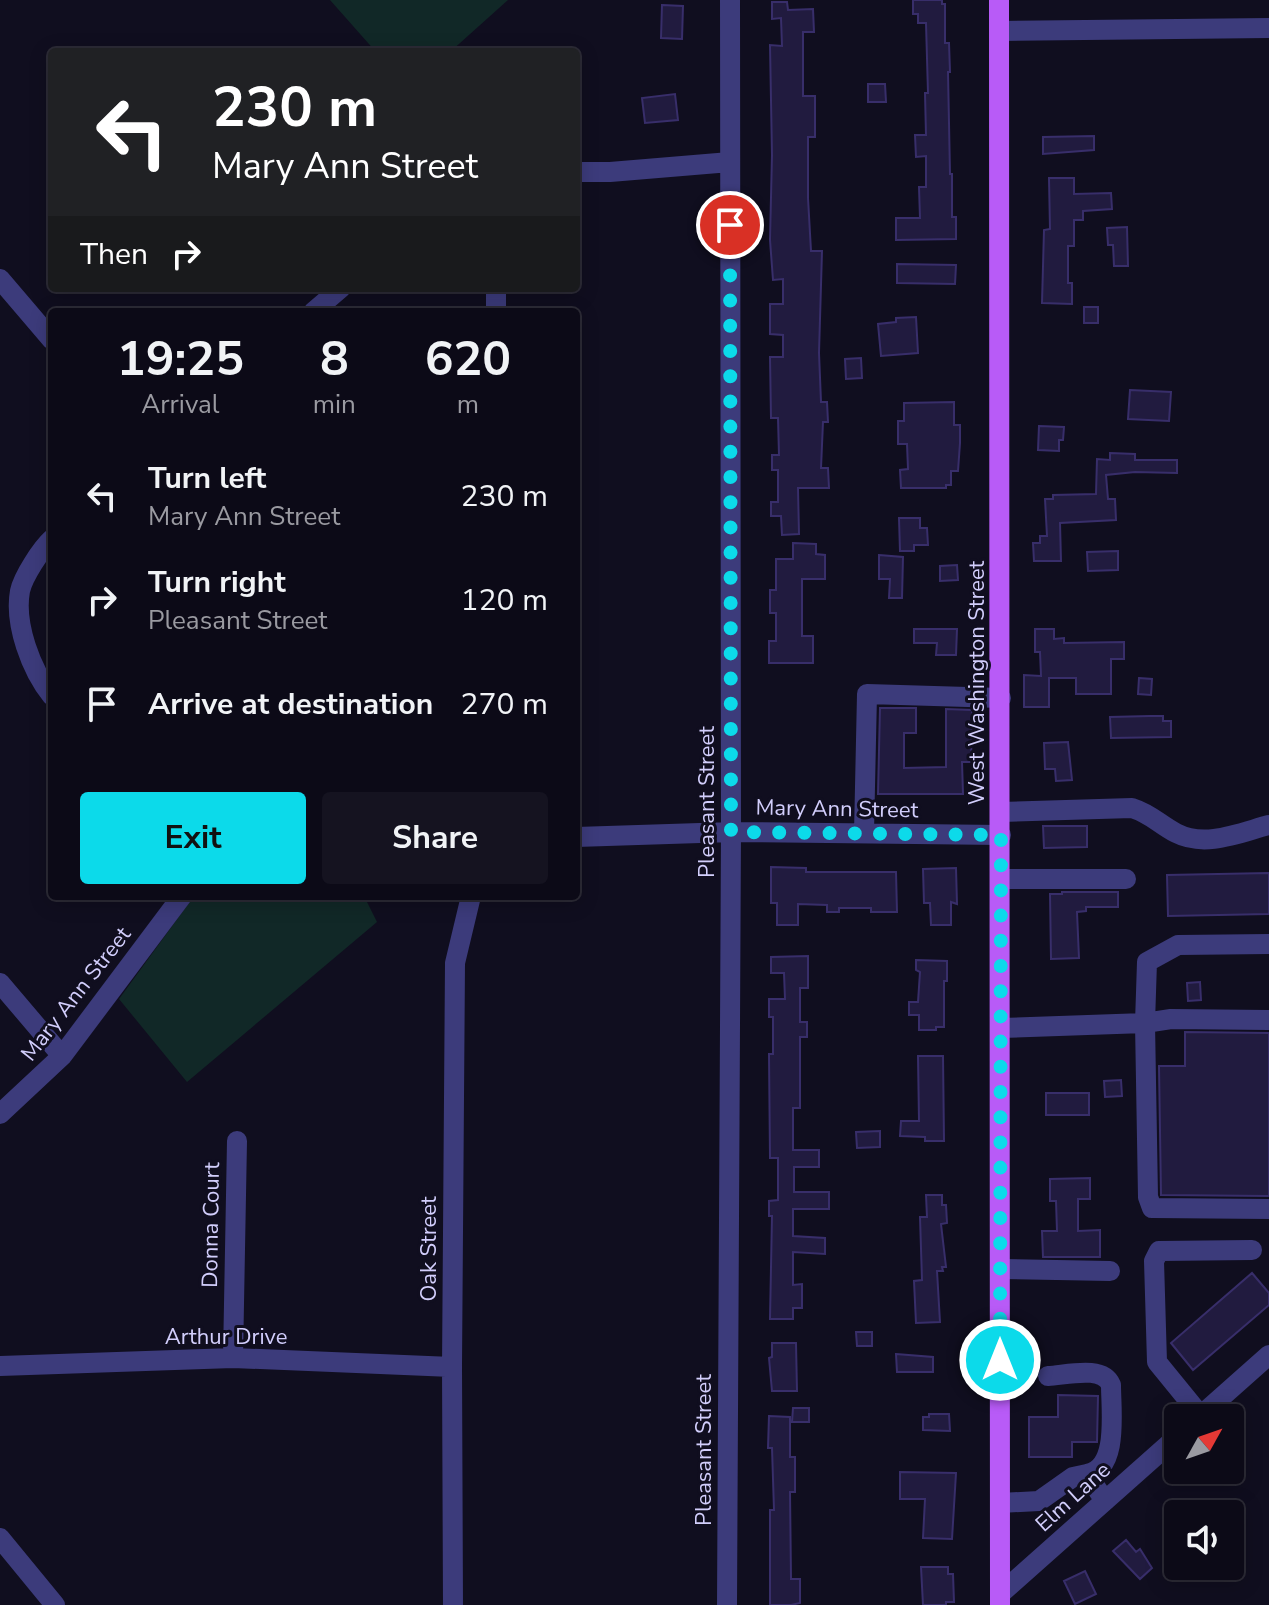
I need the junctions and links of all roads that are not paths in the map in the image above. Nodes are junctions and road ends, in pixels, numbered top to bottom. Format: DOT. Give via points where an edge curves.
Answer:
graph roads {
  1 [pos="730,0"];
  2 [pos="999,0"];
  3 [pos="1269,28"];
  4 [pos="1000,31"];
  5 [pos="730,162"];
  6 [pos="580,172"];
  7 [pos="0,279"];
  8 [pos="336,292"];
  9 [pos="318,308"];
  10 [pos="48,335"];
  11 [pos="48,542"];
  12 [pos="48,688"];
  13 [pos="1001,698"];
  14 [pos="1001,812"];
  15 [pos="1269,825"];
  16 [pos="731,832"];
  17 [pos="864,833"];
  18 [pos="1001,835"];
  19 [pos="580,837"];
  20 [pos="1001,879"];
  21 [pos="1126,879"];
  22 [pos="179,900"];
  23 [pos="470,900"];
  24 [pos="1269,944"];
  25 [pos="0,983"];
  26 [pos="1269,1020"];
  27 [pos="1145,1023"];
  28 [pos="1001,1028"];
  29 [pos="62,1056"];
  30 [pos="0,1114"];
  31 [pos="237,1141"];
  32 [pos="1269,1209"];
  33 [pos="1252,1250"];
  34 [pos="1000,1269"];
  35 [pos="1110,1271"];
  36 [pos="1269,1355"];
  37 [pos="233,1358"];
  38 [pos="0,1366"];
  39 [pos="452,1367"];
  40 [pos="1048,1376"];
  41 [pos="1190,1404"];
  42 [pos="1214,1404"];
  43 [pos="1164,1448"];
  44 [pos="1087,1474"];
  45 [pos="1105,1501"];
  46 [pos="1000,1503"];
  47 [pos="0,1538"];
  48 [pos="1000,1600"];
  49 [pos="55,1605"];
  50 [pos="453,1605"];
  51 [pos="727,1605"];
  1 -- 5 [label="street, Pleasant Street"];
  2 -- 4 [label="main road, West Washington Street"];
  3 -- 4 [label="street"];
  4 -- 13 [label="main road, West Washington Street"];
  5 -- 6 [label="street"];
  5 -- 16 [label="street, Pleasant Street"];
  7 -- 10 [label="street"];
  8 -- 9 [label="street"];
  11 -- 12 [label="street" via="20,591 22,639"];
  13 -- 14 [label="main road, West Washington Street"];
  13 -- 17 [label="street" via="867,694"];
  14 -- 15 [label="street" via="1132,808 1190,839 1218,839"];
  14 -- 18 [label="main road, West Washington Street"];
  16 -- 17 [label="street, Mary Ann Street"];
  16 -- 19 [label="street, Mary Ann Street"];
  16 -- 51 [label="street, Pleasant Street"];
  17 -- 18 [label="street, Mary Ann Street"];
  18 -- 20 [label="main road, West Washington Street"];
  20 -- 21 [label="street"];
  20 -- 28 [label="main road, West Washington Street"];
  22 -- 29 [label="street, Mary Ann Street"];
  23 -- 39 [label="street, Oak Street" via="455,963"];
  24 -- 27 [label="street" via="1178,945 1147,962"];
  25 -- 29 [label="street"];
  26 -- 27 [label="street"];
  27 -- 28 [label="street"];
  27 -- 32 [label="street" via="1152,1208"];
  28 -- 34 [label="main road, West Washington Street"];
  29 -- 30 [label="street, Mary Ann Street"];
  31 -- 37 [label="street, Donna Court"];
  33 -- 41 [label="street" via="1159,1251 1154,1261 1157,1362"];
  34 -- 35 [label="street"];
  34 -- 46 [label="main road, West Washington Street"];
  36 -- 42 [label="street"];
  37 -- 38 [label="street, Arthur Drive"];
  37 -- 39 [label="street, Arthur Drive"];
  39 -- 50 [label="street, Oak Street"];
  40 -- 44 [label="street" via="1100,1373 1110,1379 1109,1456 1096,1473"];
  43 -- 45 [label="street, Elm Lane"];
  44 -- 45 [label="street"];
  44 -- 46 [label="street" via="1073,1477 1039,1501"];
  45 -- 48 [label="street, Elm Lane"];
  46 -- 48 [label="main road, West Washington Street"];
  47 -- 49 [label="street"];
}
